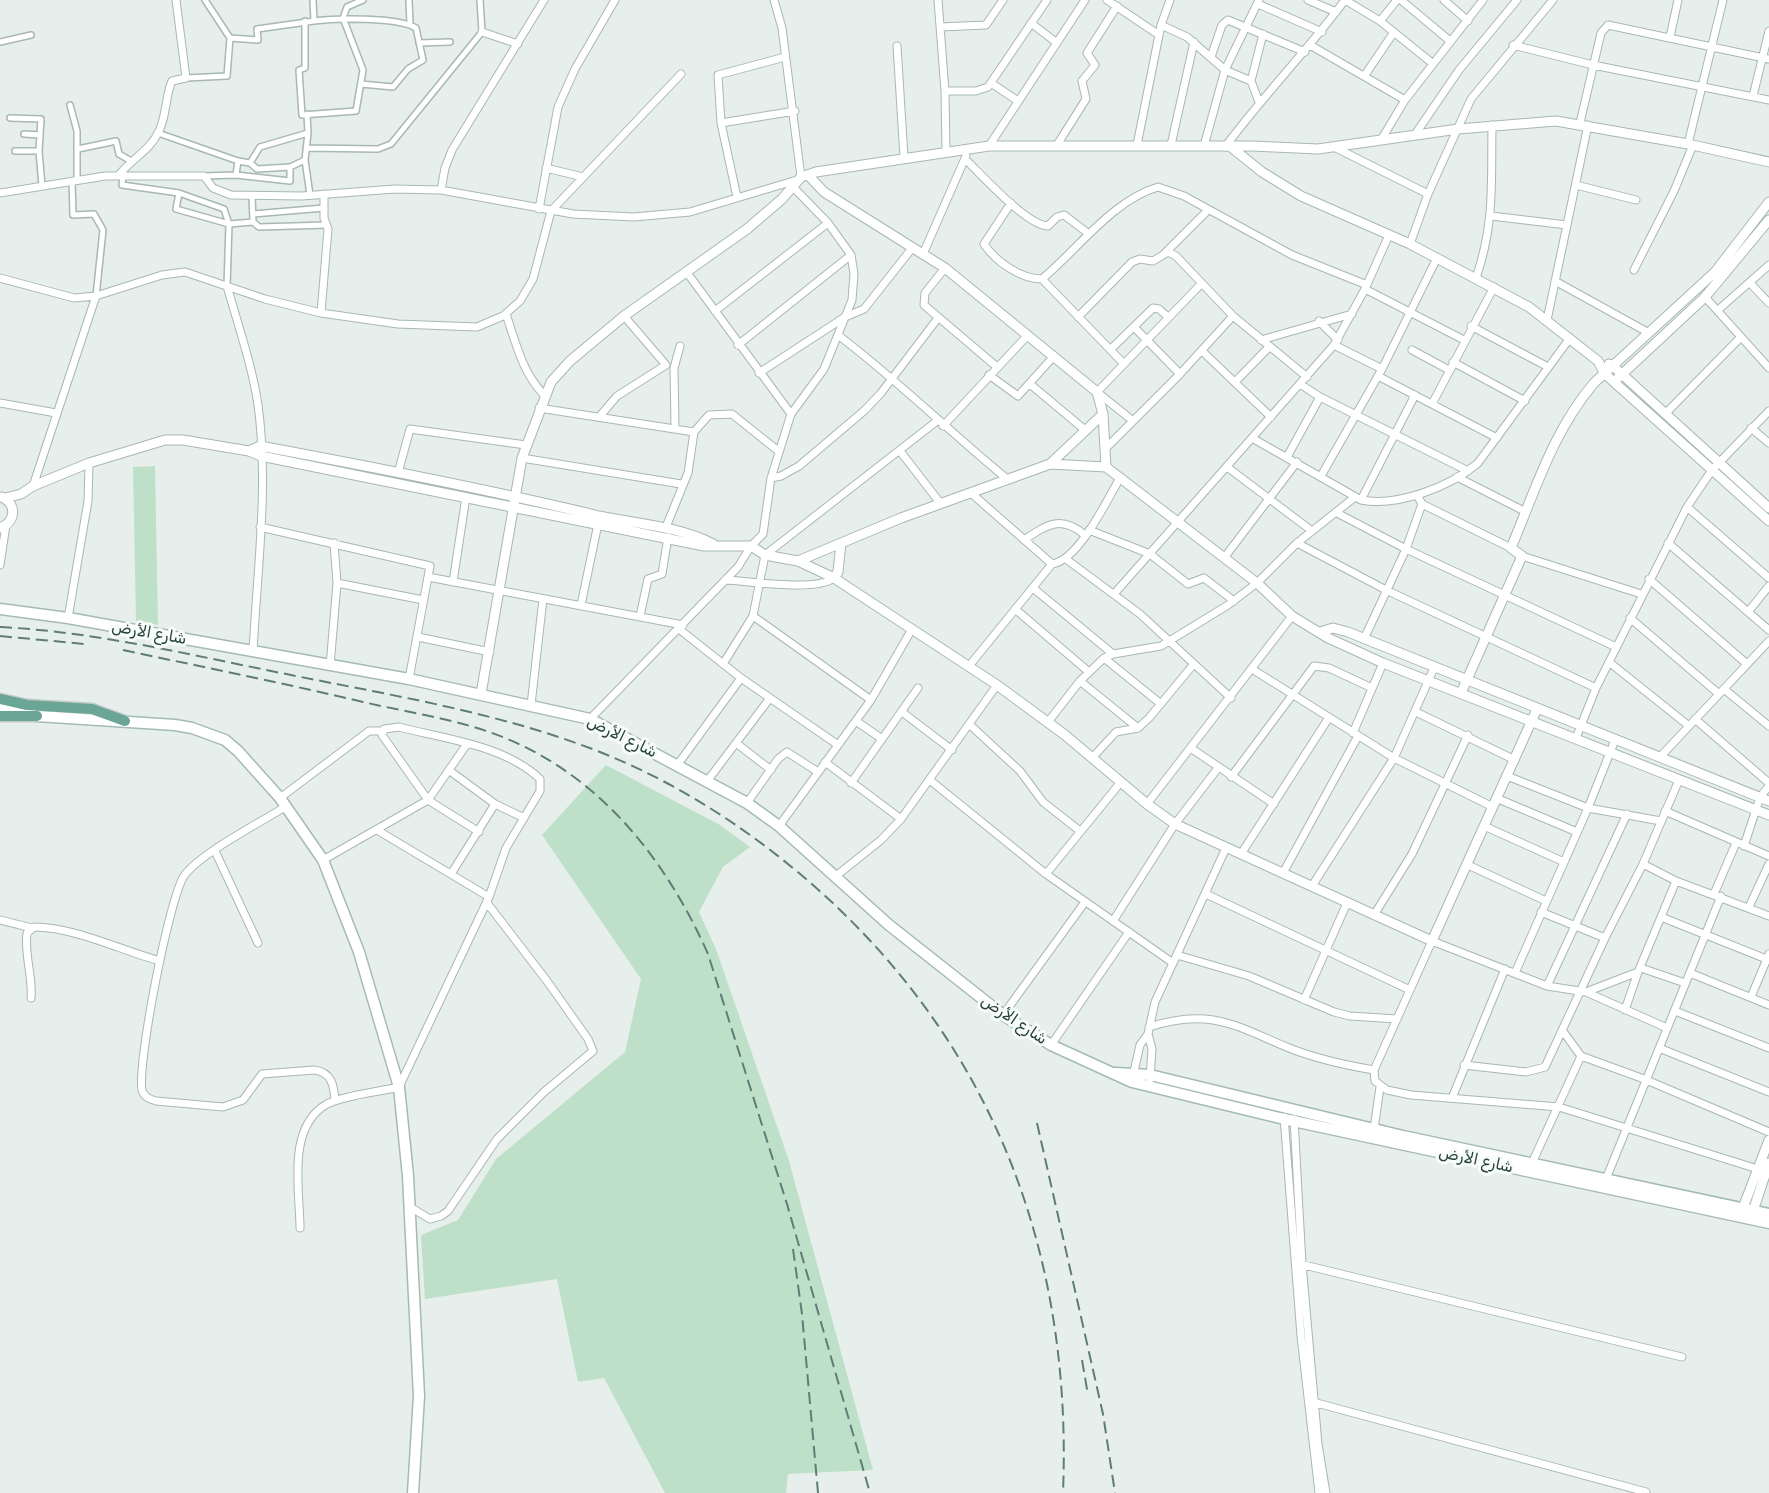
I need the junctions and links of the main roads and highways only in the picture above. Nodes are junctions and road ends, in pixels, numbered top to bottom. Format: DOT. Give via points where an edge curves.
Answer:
graph roads {
  1 [pos="0,609"];
  2 [pos="0,699"];
  3 [pos="0,709"];
  4 [pos="0,716"];
  5 [pos="37,716"];
  6 [pos="125,721"];
  7 [pos="1133,1077"];
  8 [pos="1290,1115"];
  9 [pos="1632,1189"];
  10 [pos="1746,1214"];
  11 [pos="1769,1215"];
  12 [pos="1769,1223"];
  13 [pos="413,1493"];
  1 -- 7 [label="main road, شارع الأرض" via="409,679 590,719 747,803 779,826 889,925 1003,1015 1052,1045"];
  2 -- 6 [label="main road" via="27,705 92,709"];
  3 -- 5 [label="main road"];
  4 -- 5 [label="main road"];
  5 -- 6 [label="main road"];
  6 -- 13 [label="main road" via="192,728 225,741 238,751 283,802 323,860 349,920 399,1086 410,1207 419,1396"];
  7 -- 8 [label="main road, شارع الأرض" via="1149,1088"];
  7 -- 8 [label="main road, شارع الأرض" via="1150,1074"];
  8 -- 9 [label="main road, شارع الأرض"];
  8 -- 9 [label="main road, شارع الأرض" via="1606,1179"];
  9 -- 10 [label="main road, شارع الأرض"];
  10 -- 11 [label="main road, شارع الأرض"];
  10 -- 12 [label="main road, شارع الأرض"];
}
